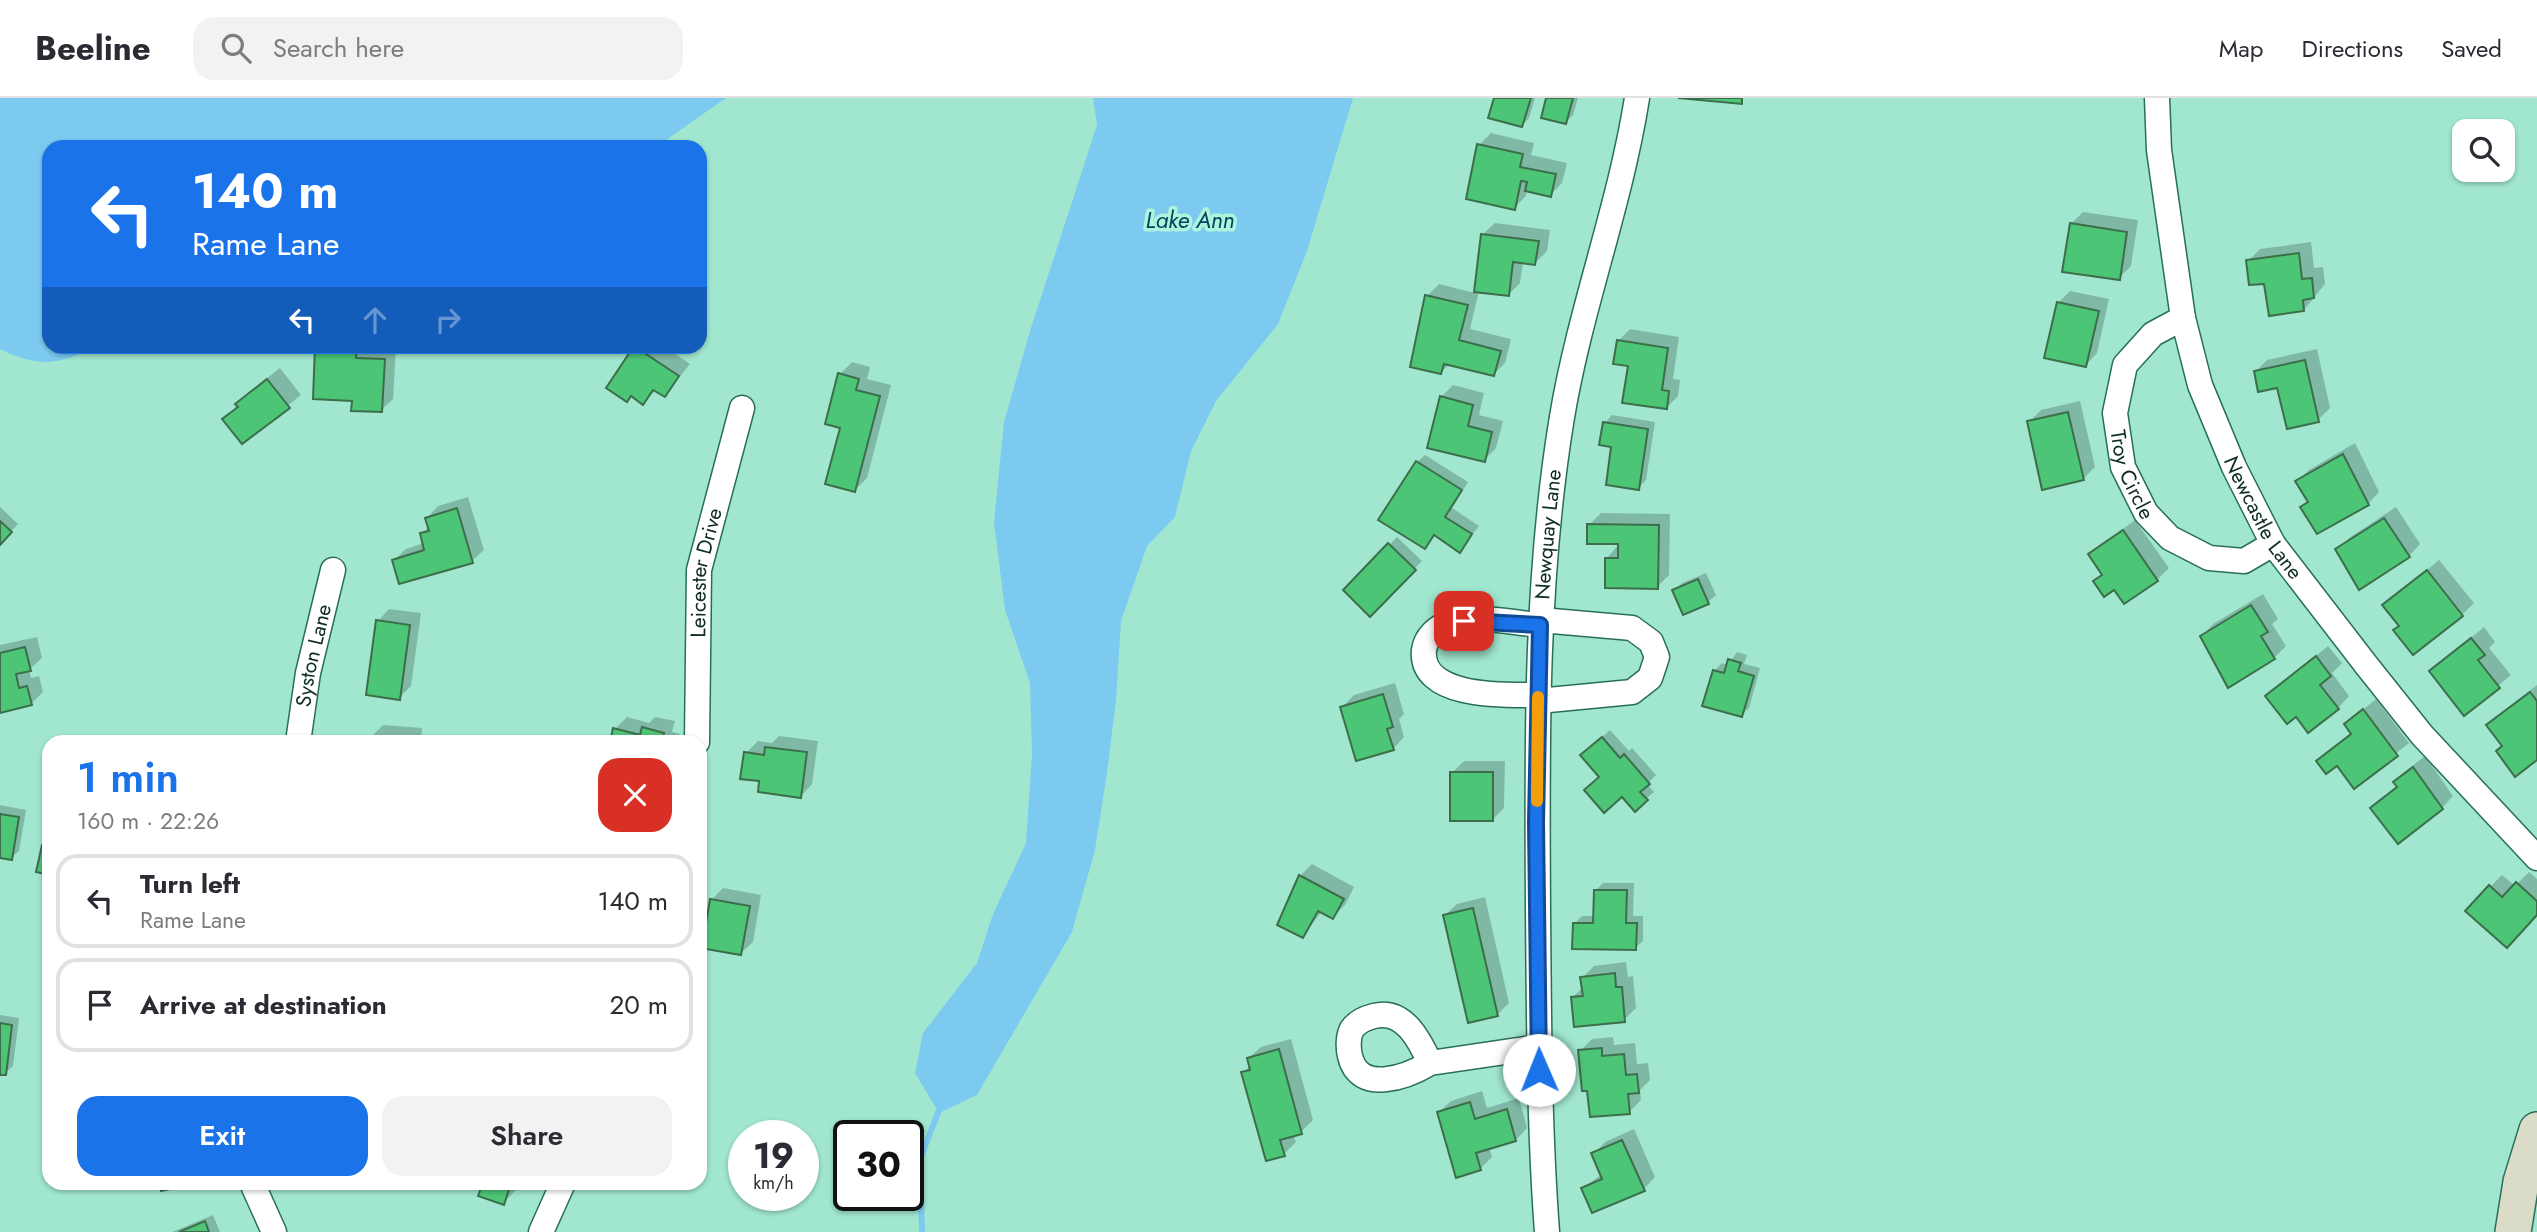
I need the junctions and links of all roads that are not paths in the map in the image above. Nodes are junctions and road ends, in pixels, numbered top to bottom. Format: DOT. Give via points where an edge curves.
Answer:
graph roads {
  1 [pos="1637,98"];
  2 [pos="2157,98"];
  3 [pos="2183,318"];
  4 [pos="742,408"];
  5 [pos="2273,544"];
  6 [pos="333,570"];
  7 [pos="1541,622"];
  8 [pos="1538,698"];
  9 [pos="299,735"];
  10 [pos="697,735"];
  11 [pos="2537,858"];
  12 [pos="1538,1047"];
  13 [pos="1430,1063"];
  14 [pos="2537,1130"];
  15 [pos="254,1190"];
  16 [pos="560,1190"];
  17 [pos="274,1232"];
  18 [pos="541,1232"];
  19 [pos="1547,1232"];
  20 [pos="2513,1232"];
  1 -- 7 [label="street, Newquay Lane" via="1618,198 1563,414"];
  2 -- 3 [label="street, Newcastle Lane" via="2159,150"];
  3 -- 5 [label="street, Newcastle Lane" via="2200,385"];
  3 -- 5 [label="street, Troy Circle" via="2153,334 2125,365 2115,413 2123,467 2146,513 2170,538 2209,558 2244,561"];
  4 -- 10 [label="street, Leicester Drive" via="699,570"];
  5 -- 11 [label="street, Newcastle Lane" via="2422,735"];
  6 -- 9 [label="street, Syston Lane" via="308,673"];
  7 -- 8 [label="street, Newquay Lane"];
  7 -- 8 [label="street" via="1450,622 1431,633 1424,651 1429,672 1446,686"];
  7 -- 8 [label="street" via="1632,628 1651,642 1657,657 1650,678 1632,692"];
  8 -- 12 [label="street, Newquay Lane"];
  12 -- 13 [label="street"];
  12 -- 19 [label="street, Newquay Lane"];
  14 -- 20 [label="main road" via="2521,1182"];
  15 -- 17 [label="street"];
  16 -- 18 [label="street"];
}
